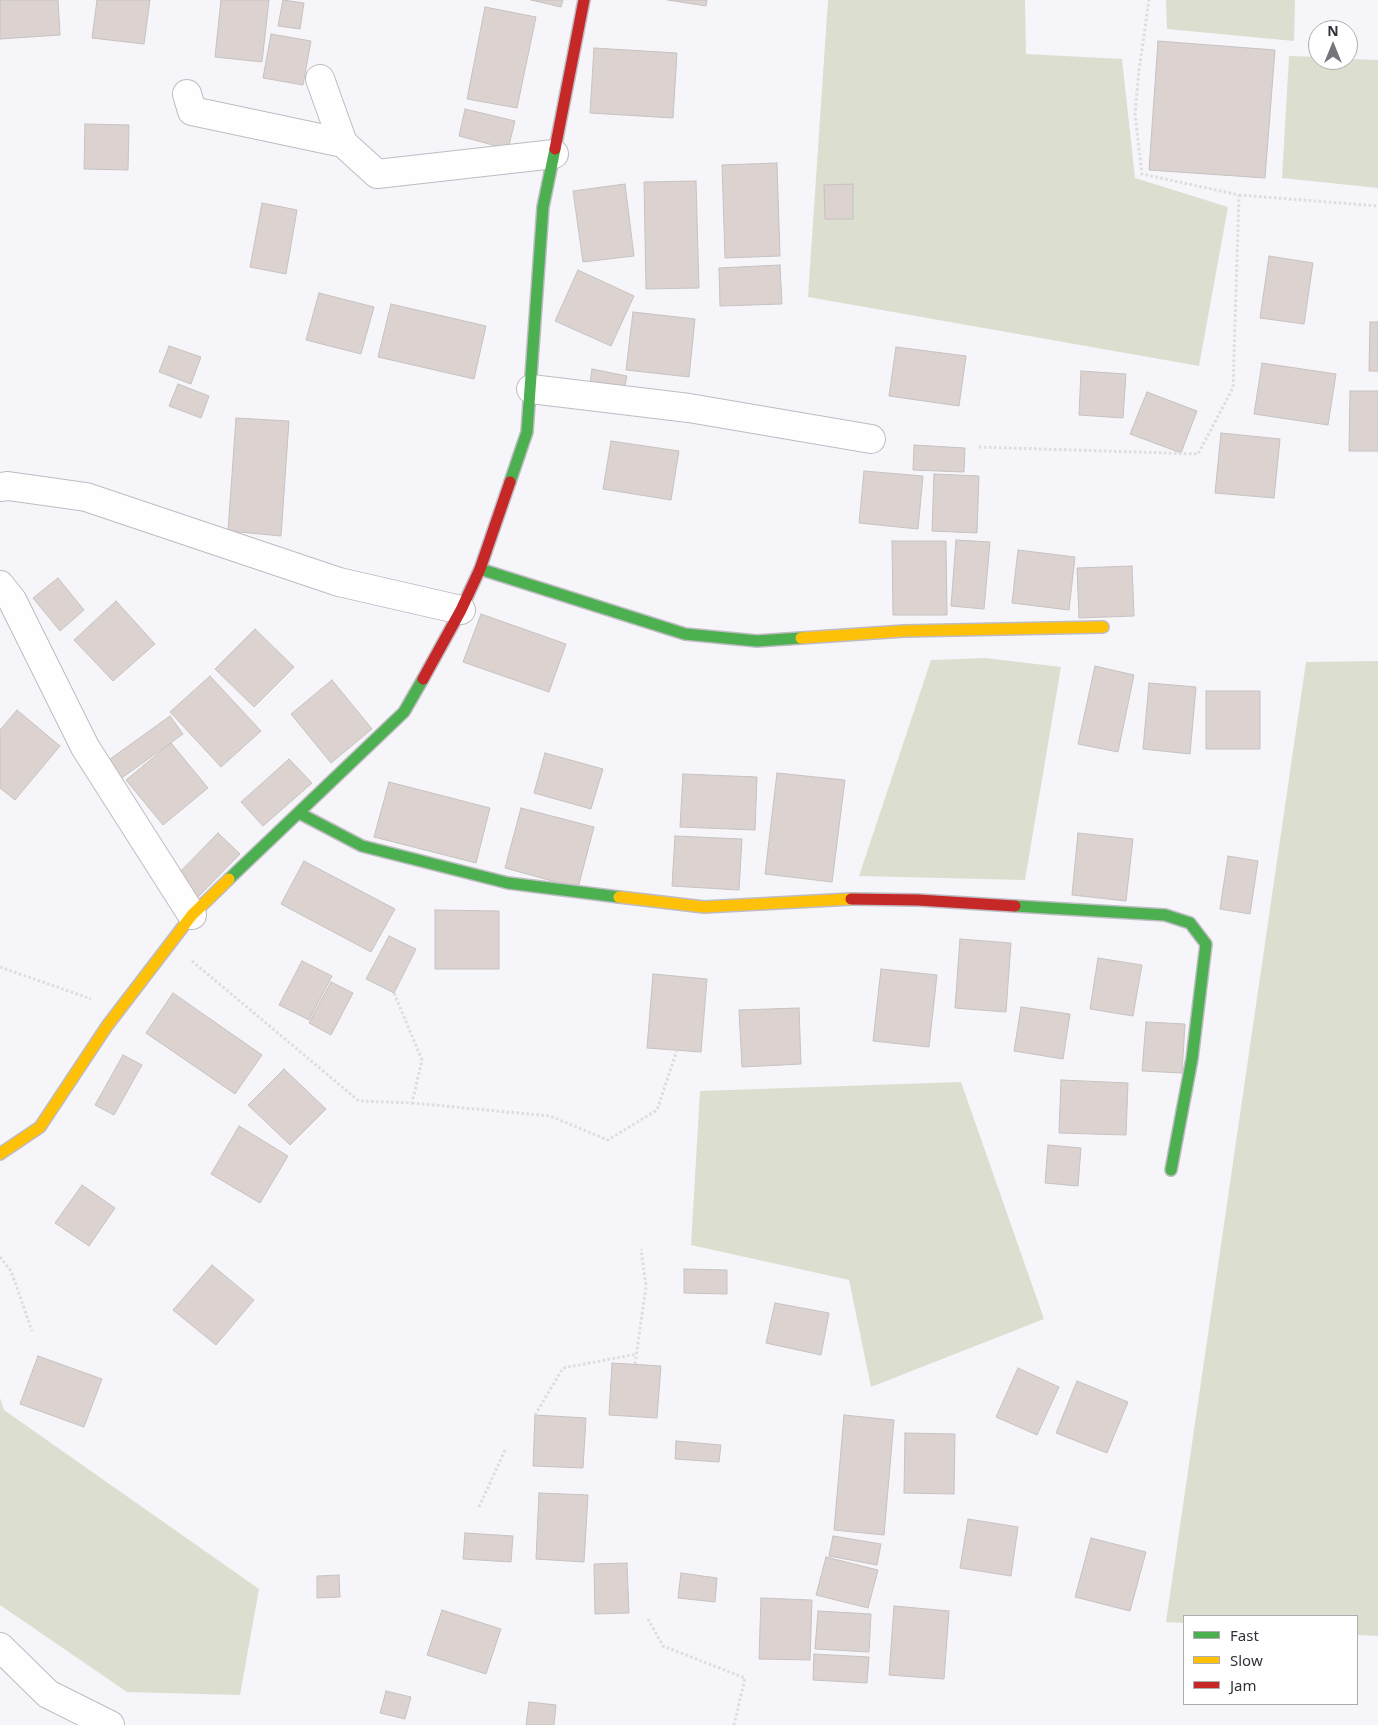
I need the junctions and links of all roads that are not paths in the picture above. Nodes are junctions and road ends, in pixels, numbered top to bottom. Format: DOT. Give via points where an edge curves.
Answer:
graph roads {
  1 [pos="584,0"];
  2 [pos="320,79"];
  3 [pos="187,94"];
  4 [pos="343,143"];
  5 [pos="554,154"];
  6 [pos="531,389"];
  7 [pos="871,439"];
  8 [pos="0,487"];
  9 [pos="480,569"];
  10 [pos="0,585"];
  11 [pos="461,610"];
  12 [pos="1103,627"];
  13 [pos="299,813"];
  14 [pos="192,915"];
  15 [pos="0,1154"];
  16 [pos="1171,1170"];
  17 [pos="0,1647"];
  18 [pos="110,1725"];
  1 -- 5 [label="street"];
  2 -- 4 [label="street"];
  3 -- 4 [label="street" via="192,111"];
  4 -- 5 [label="street" via="377,174"];
  5 -- 6 [label="street" via="543,207"];
  6 -- 7 [label="street" via="689,408"];
  6 -- 9 [label="street" via="527,432"];
  8 -- 11 [label="street" via="86,497 339,582"];
  9 -- 11 [label="street"];
  9 -- 12 [label="street" via="684,634 757,641 904,631"];
  10 -- 14 [label="street" via="12,600 85,747"];
  11 -- 13 [label="street" via="404,712"];
  13 -- 14 [label="street"];
  13 -- 16 [label="street" via="362,846 508,882 685,905 704,907 834,899 918,900 1164,915 1190,923 1206,944 1192,1059"];
  14 -- 15 [label="street" via="120,1009 40,1128"];
  17 -- 18 [label="street" via="48,1694"];
}
